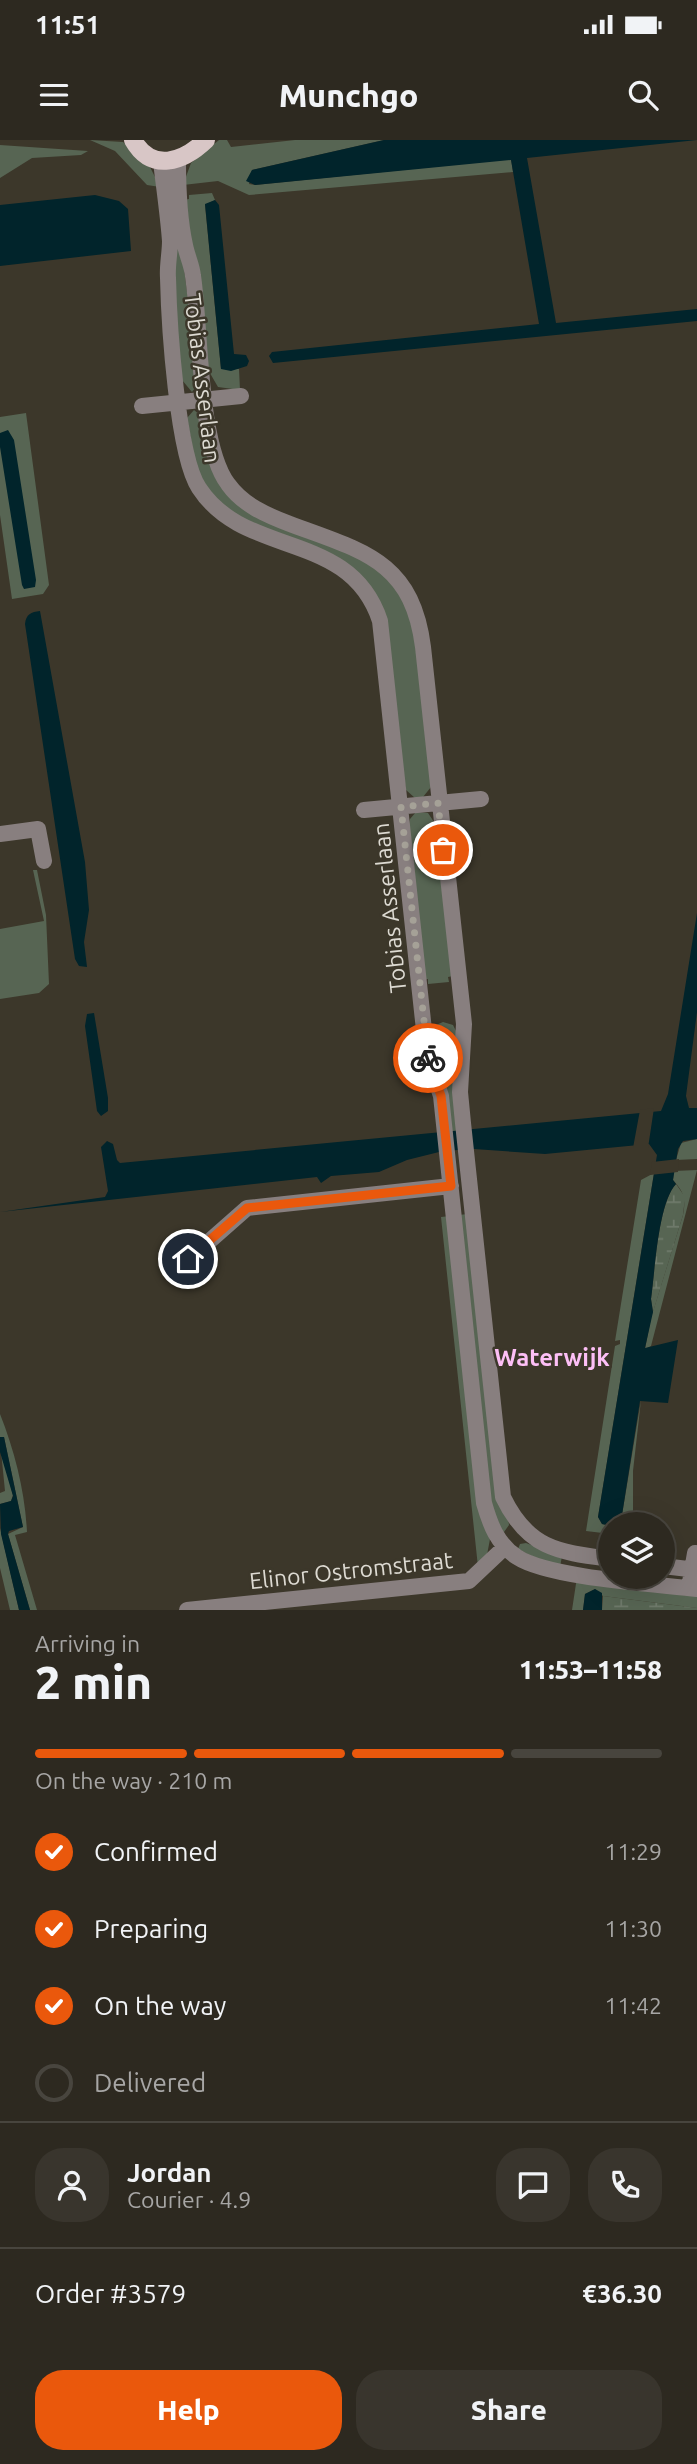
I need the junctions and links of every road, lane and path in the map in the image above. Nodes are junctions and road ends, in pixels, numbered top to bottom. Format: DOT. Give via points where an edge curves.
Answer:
graph roads {
  1 [pos="133,140"];
  2 [pos="145,140"];
  3 [pos="186,149"];
  4 [pos="241,396"];
  5 [pos="206,400"];
  6 [pos="179,402"];
  7 [pos="142,406"];
  8 [pos="481,799"];
  9 [pos="438,803"];
  10 [pos="401,807"];
  11 [pos="364,810"];
  12 [pos="0,834"];
  13 [pos="44,861"];
  14 [pos="451,1186"];
  15 [pos="188,1259"];
  16 [pos="505,1547"];
  17 [pos="598,1558"];
  18 [pos="695,1564"];
  19 [pos="675,1565"];
  20 [pos="693,1588"];
  21 [pos="187,1610"];
  1 -- 3 [label="main road" via="142,152"];
  2 -- 3 [label="main road" via="161,152"];
  3 -- 5 [label="street, Tobias Asserlaan" via="184,238 193,275"];
  3 -- 6 [label="street, Tobias Asserlaan"];
  4 -- 5 [label="street"];
  5 -- 6 [label="street"];
  5 -- 9 [label="street, Tobias Asserlaan" via="213,454 237,495 274,518 370,555 386,566 409,594 420,626"];
  6 -- 7 [label="street"];
  6 -- 10 [label="street, Tobias Asserlaan" via="187,461 209,502 241,524 340,565 370,597 383,640"];
  8 -- 9 [label="street"];
  9 -- 10 [label="street"];
  9 -- 17 [label="street, Tobias Asserlaan" via="464,1024 460,1092 466,1160 503,1497 521,1529 541,1544"];
  10 -- 11 [label="street"];
  10 -- 14 [label="street, Tobias Asserlaan" via="424,1030 441,1096"];
  12 -- 13 [label="street" via="38,829"];
  14 -- 15 [label="street" via="247,1208"];
  14 -- 16 [label="street, Tobias Asserlaan" via="484,1503 490,1524"];
  16 -- 20 [label="street" via="518,1558 552,1570"];
  16 -- 21 [label="street, Elinor Ostromstraat" via="469,1581"];
  18 -- 19 [label="street"];
  18 -- 20 [label="street"];
}
